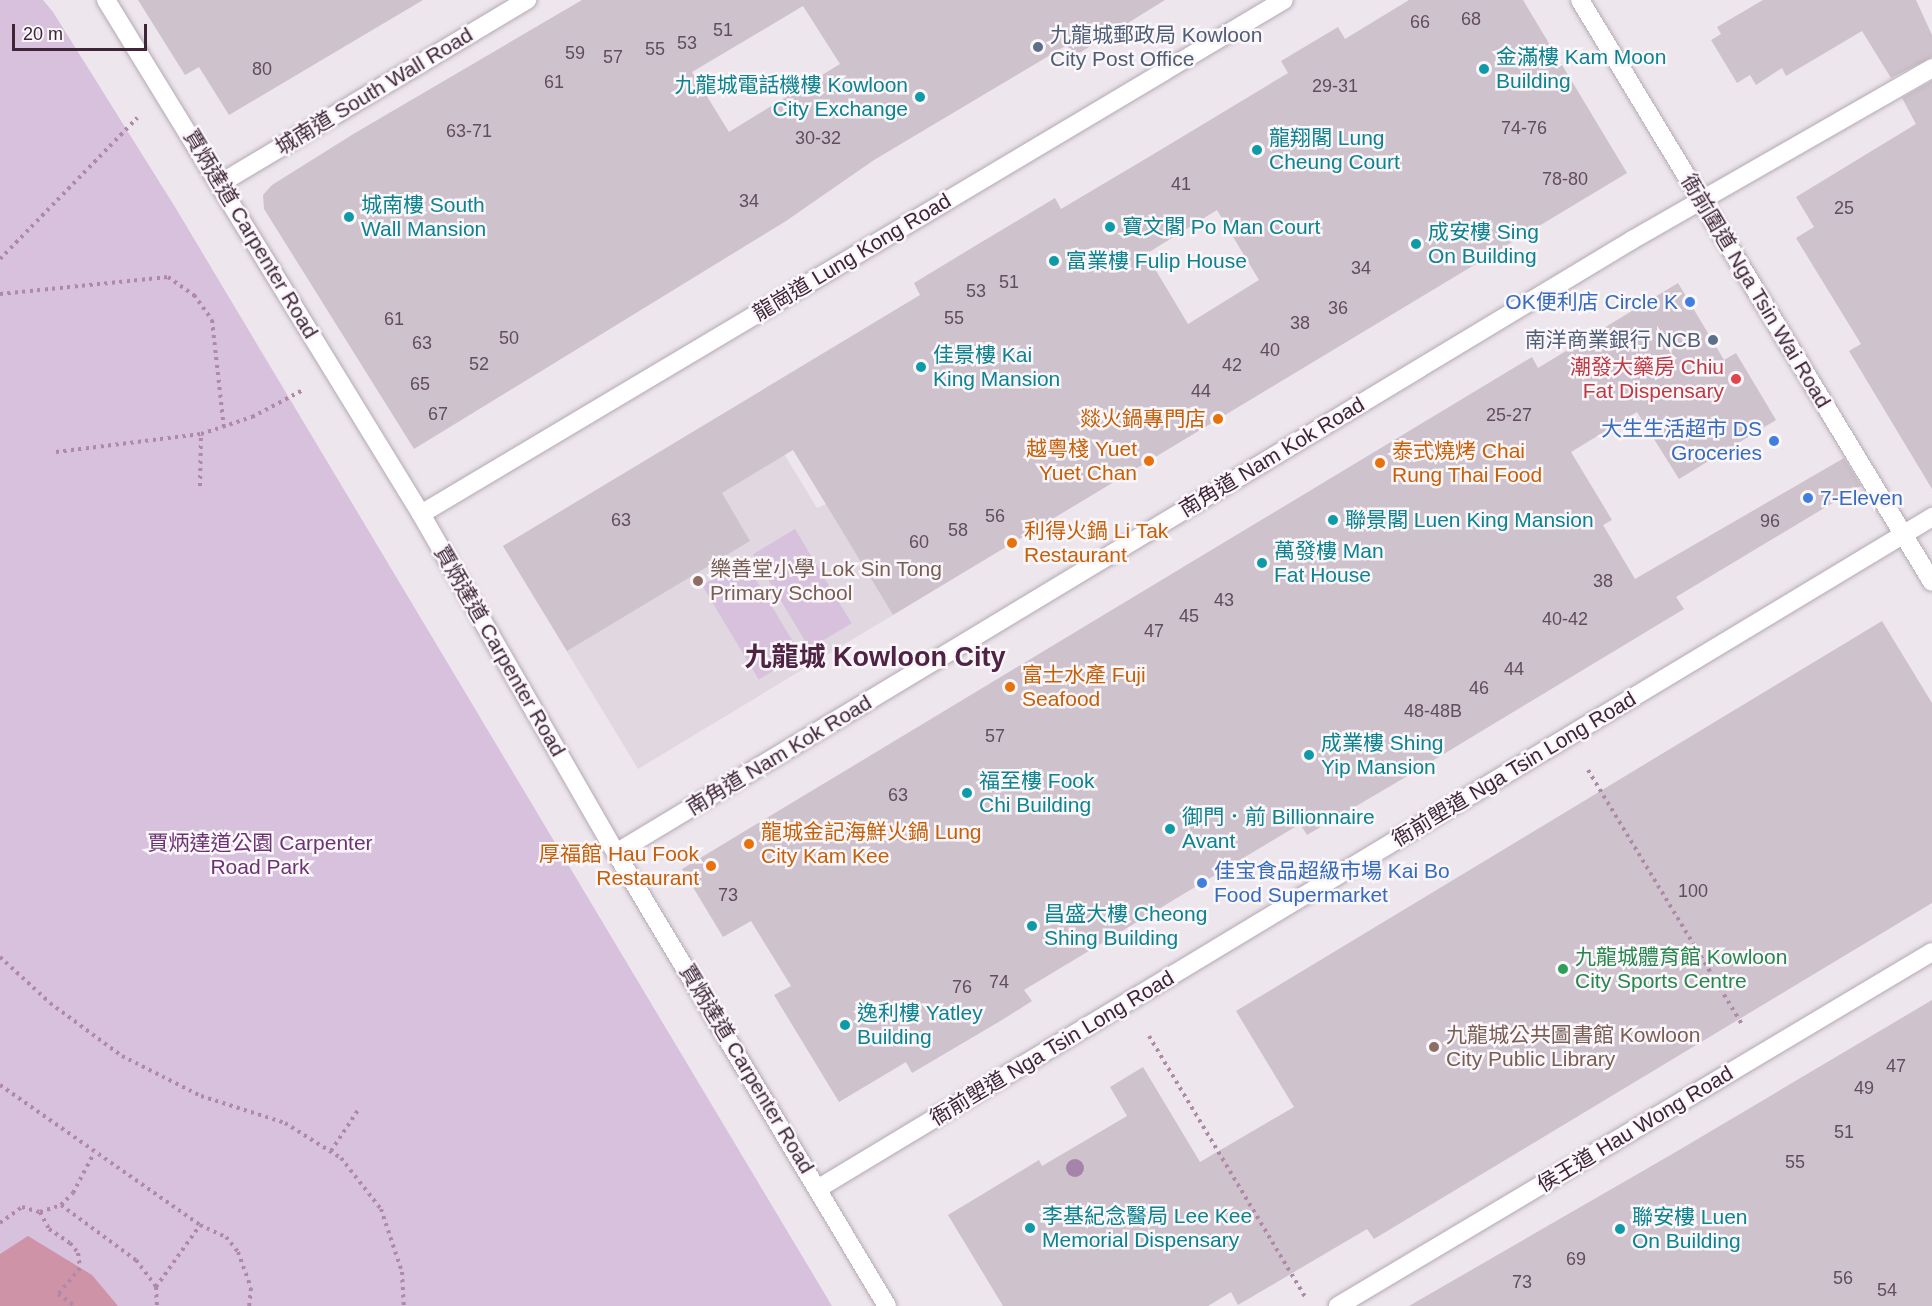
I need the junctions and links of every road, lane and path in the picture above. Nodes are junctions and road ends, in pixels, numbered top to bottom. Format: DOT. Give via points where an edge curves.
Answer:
graph roads {
  1 [pos="106,0"];
  2 [pos="527,0"];
  3 [pos="1284,0"];
  4 [pos="1580,0"];
  5 [pos="1932,68"];
  6 [pos="136,118"];
  7 [pos="221,183"];
  8 [pos="1702,199"];
  9 [pos="0,258"];
  10 [pos="0,294"];
  11 [pos="303,390"];
  12 [pos="224,428"];
  13 [pos="201,434"];
  14 [pos="56,452"];
  15 [pos="200,486"];
  16 [pos="421,514"];
  17 [pos="1932,517"];
  18 [pos="1903,534"];
  19 [pos="1932,582"];
  20 [pos="1588,771"];
  21 [pos="616,854"];
  22 [pos="1932,952"];
  23 [pos="0,957"];
  24 [pos="1745,1029"];
  25 [pos="1149,1036"];
  26 [pos="0,1084"];
  27 [pos="358,1110"];
  28 [pos="331,1151"];
  29 [pos="94,1153"];
  30 [pos="819,1188"];
  31 [pos="61,1205"];
  32 [pos="40,1212"];
  33 [pos="0,1223"];
  34 [pos="200,1225"];
  35 [pos="156,1287"];
  36 [pos="1305,1297"];
  37 [pos="75,1306"];
  38 [pos="157,1306"];
  39 [pos="249,1306"];
  40 [pos="404,1306"];
  41 [pos="887,1306"];
  42 [pos="1338,1306"];
  1 -- 7 [label="street, 賈炳達道 Carpenter Road"];
  2 -- 7 [label="street, 城南道 South Wall Road"];
  3 -- 16 [label="street, 龍崗道 Lung Kong Road"];
  4 -- 8 [label="street, 衙前圍道 Nga Tsin Wai Road"];
  5 -- 8 [label="street, 南角道 Nam Kok Road"];
  6 -- 9 [label="path"];
  7 -- 16 [label="street, 賈炳達道 Carpenter Road"];
  8 -- 18 [label="street, 衙前圍道 Nga Tsin Wai Road"];
  8 -- 21 [label="street, 南角道 Nam Kok Road"];
  10 -- 12 [label="path" via="168,276 194,294 212,320"];
  11 -- 12 [label="path"];
  12 -- 13 [label="path"];
  13 -- 14 [label="path"];
  13 -- 15 [label="path"];
  16 -- 21 [label="street, 賈炳達道 Carpenter Road"];
  17 -- 18 [label="street, 衙前塱道 Nga Tsin Long Road"];
  18 -- 19 [label="street, 衙前圍道 Nga Tsin Wai Road"];
  18 -- 30 [label="street, 衙前塱道 Nga Tsin Long Road"];
  20 -- 24 [label="path"];
  21 -- 30 [label="street, 賈炳達道 Carpenter Road"];
  22 -- 42 [label="street, 侯王道 Hau Wong Road"];
  23 -- 28 [label="path" via="50,1003 122,1056 201,1096 285,1123"];
  25 -- 36 [label="path"];
  26 -- 29 [label="path"];
  27 -- 28 [label="path"];
  28 -- 40 [label="path" via="363,1182 381,1209 402,1272"];
  29 -- 31 [label="path" via="73,1193"];
  29 -- 34 [label="path"];
  30 -- 41 [label="street, 賈炳達道 Carpenter Road"];
  31 -- 32 [label="path"];
  31 -- 35 [label="path" via="136,1260"];
  32 -- 33 [label="path" via="22,1207"];
  32 -- 37 [label="path" via="49,1229 78,1253 80,1268 58,1294"];
  34 -- 35 [label="path"];
  34 -- 39 [label="path" via="225,1238 238,1252 251,1288"];
  35 -- 38 [label="path"];
}
